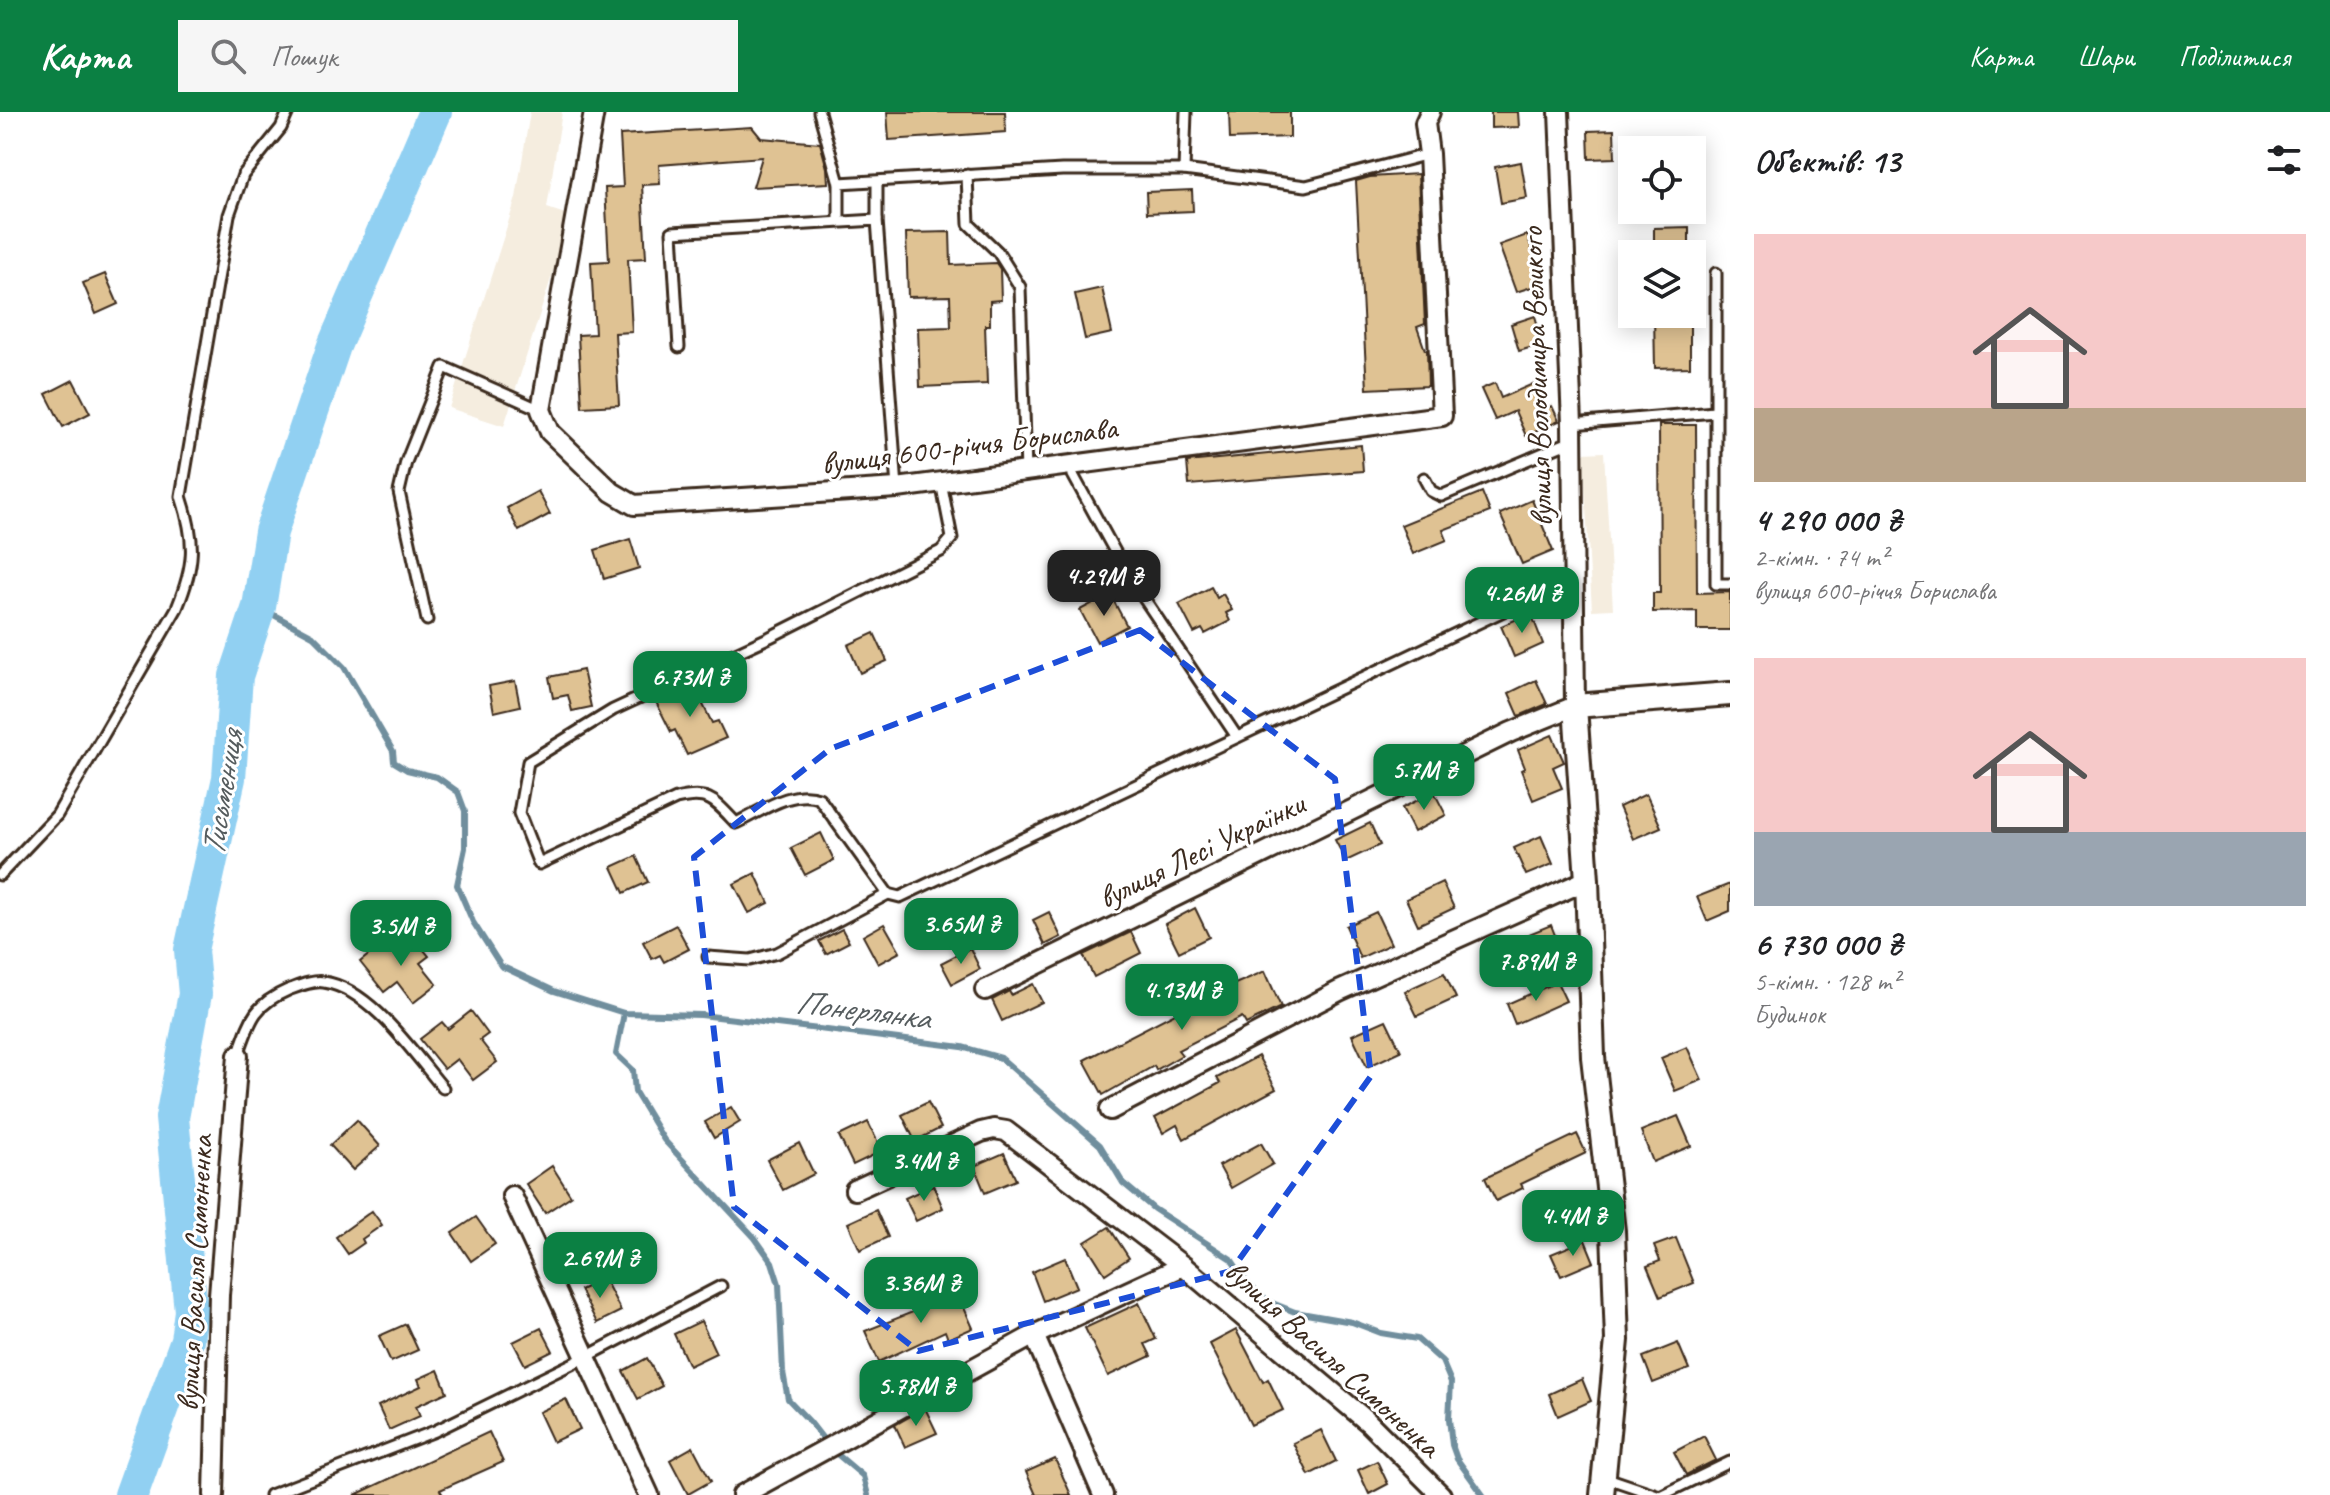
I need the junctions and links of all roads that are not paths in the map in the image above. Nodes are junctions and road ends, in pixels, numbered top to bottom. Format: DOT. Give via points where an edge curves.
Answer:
graph roads {
  1 [pos="288,112"];
  2 [pos="594,112"];
  3 [pos="819,112"];
  4 [pos="1186,112"];
  5 [pos="1430,112"];
  6 [pos="1559,112"];
  7 [pos="1429,154"];
  8 [pos="1184,170"];
  9 [pos="967,175"];
  10 [pos="877,182"];
  11 [pos="839,183"];
  12 [pos="877,220"];
  13 [pos="839,221"];
  14 [pos="1716,273"];
  15 [pos="679,347"];
  16 [pos="541,410"];
  17 [pos="1715,412"];
  18 [pos="1572,432"];
  19 [pos="1072,464"];
  20 [pos="1026,472"];
  21 [pos="1424,478"];
  22 [pos="941,482"];
  23 [pos="897,488"];
  24 [pos="1573,578"];
  25 [pos="1730,584"];
  26 [pos="427,620"];
  27 [pos="1730,694"];
  28 [pos="1575,706"];
  29 [pos="1237,737"];
  30 [pos="0,875"];
  31 [pos="1587,880"];
  32 [pos="888,894"];
  33 [pos="708,957"];
  34 [pos="985,990"];
  35 [pos="238,1055"];
  36 [pos="443,1088"];
  37 [pos="1110,1110"];
  38 [pos="855,1190"];
  39 [pos="512,1196"];
  40 [pos="1183,1266"];
  41 [pos="721,1286"];
  42 [pos="1034,1335"];
  43 [pos="586,1357"];
  44 [pos="1730,1462"];
  45 [pos="1603,1488"];
  46 [pos="214,1495"];
  47 [pos="270,1495"];
  48 [pos="649,1495"];
  49 [pos="742,1495"];
  50 [pos="1103,1495"];
  51 [pos="1441,1495"];
  52 [pos="1660,1495"];
  1 -- 30 [label="lane" via="243,175 229,215 181,496 192,536 188,580 177,608 57,815"];
  2 -- 16 [label="street"];
  3 -- 11 [label="lane"];
  4 -- 8 [label="lane"];
  5 -- 7 [label="street, вулиця 600-річчя Борислава" via="1425,123"];
  6 -- 18 [label="street, вулиця Володимира Великого"];
  7 -- 8 [label="lane" via="1306,186"];
  7 -- 19 [label="street, вулиця 600-річчя Борислава" via="1442,416"];
  8 -- 9 [label="lane"];
  9 -- 10 [label="lane"];
  9 -- 20 [label="lane" via="969,224 998,252 1020,287"];
  10 -- 11 [label="lane"];
  10 -- 12 [label="lane"];
  11 -- 13 [label="lane"];
  12 -- 13 [label="lane"];
  12 -- 23 [label="lane"];
  13 -- 15 [label="lane" via="672,232"];
  14 -- 17 [label="lane"];
  16 -- 23 [label="street, вулиця 600-річчя Борислава" via="550,432 612,492 634,505"];
  16 -- 26 [label="lane" via="444,367 399,492"];
  17 -- 18 [label="lane"];
  17 -- 25 [label="lane" via="1716,584"];
  18 -- 21 [label="lane" via="1441,496"];
  18 -- 24 [label="street, вулиця Володимира Великого"];
  19 -- 20 [label="street, вулиця 600-річчя Борислава"];
  19 -- 29 [label="lane" via="1073,475 1125,570"];
  20 -- 22 [label="street, вулиця 600-річчя Борислава"];
  22 -- 23 [label="street, вулиця 600-річчя Борислава"];
  22 -- 32 [label="lane" via="952,538 941,551 613,710 528,762 519,813 539,864 676,799 707,796 736,823 795,795 810,795 819,798"];
  24 -- 28 [label="street, вулиця Володимира Великого"];
  24 -- 29 [label="lane"];
  27 -- 28 [label="street"];
  28 -- 31 [label="street, вулиця Володимира Великого"];
  28 -- 34 [label="street, вулиця Лесі Українки" via="1511,732"];
  29 -- 32 [label="lane" via="900,897"];
  31 -- 37 [label="street" via="1339,991"];
  31 -- 45 [label="street, вулиця Володимира Великого" via="1593,1057 1613,1231 1617,1340"];
  32 -- 33 [label="lane" via="777,953 750,960"];
  35 -- 36 [label="lane" via="258,1008 302,984 322,981 381,1016"];
  35 -- 46 [label="street, вулиця Василя Симоненка" via="219,1295"];
  38 -- 40 [label="street, вулиця Василя Симоненка" via="981,1132 1006,1131"];
  39 -- 43 [label="street"];
  40 -- 42 [label="street, вулиця Василя Симоненка"];
  40 -- 51 [label="street, вулиця Василя Симоненка" via="1368,1422"];
  41 -- 43 [label="lane"];
  42 -- 49 [label="street, вулиця Василя Симоненка"];
  42 -- 50 [label="street"];
  43 -- 47 [label="lane" via="435,1431"];
  43 -- 48 [label="street"];
  44 -- 52 [label="lane"];
  45 -- 52 [label="lane"];
}
